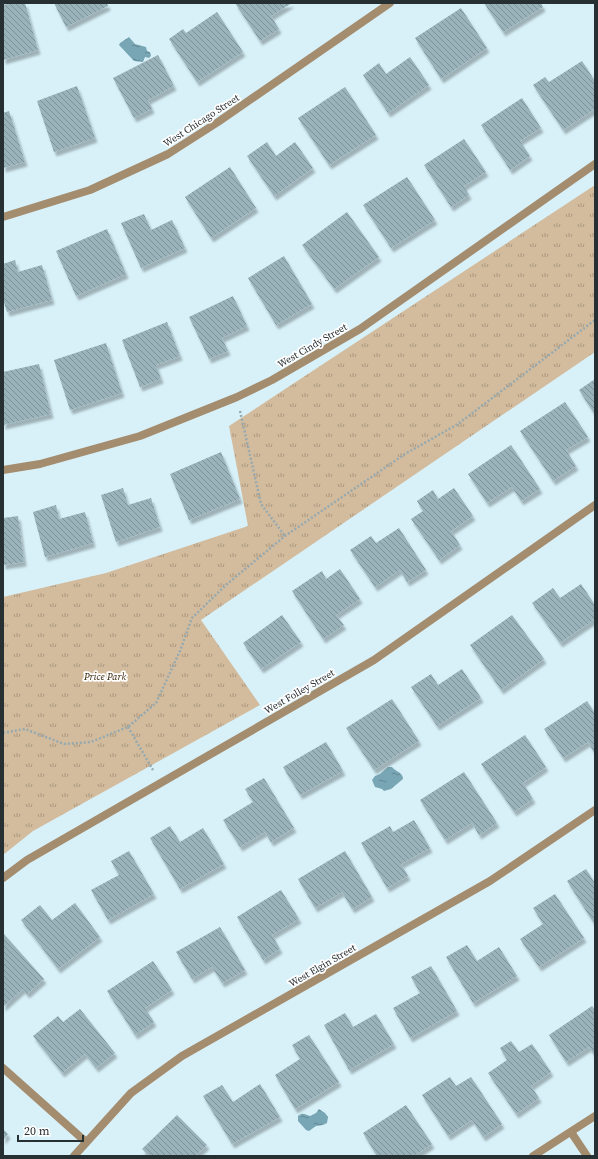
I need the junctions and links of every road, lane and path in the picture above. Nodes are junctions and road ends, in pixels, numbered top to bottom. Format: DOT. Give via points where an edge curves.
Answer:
graph roads {
  1 [pos="390,3"];
  2 [pos="595,164"];
  3 [pos="3,217"];
  4 [pos="595,320"];
  5 [pos="237,397"];
  6 [pos="3,470"];
  7 [pos="595,505"];
  8 [pos="285,536"];
  9 [pos="128,727"];
  10 [pos="3,733"];
  11 [pos="160,783"];
  12 [pos="595,810"];
  13 [pos="3,878"];
  14 [pos="3,1068"];
  15 [pos="595,1116"];
  16 [pos="571,1132"];
  17 [pos="86,1142"];
  18 [pos="74,1156"];
  19 [pos="533,1156"];
  20 [pos="587,1156"];
  1 -- 3 [label="street, West Chicago Street" via="168,154 90,190"];
  2 -- 5 [label="street, West Cindy Street" via="360,329 272,380"];
  4 -- 8 [label="path" via="458,424 405,454"];
  5 -- 6 [label="street, West Cindy Street" via="140,436 40,464"];
  5 -- 8 [label="path" via="262,504"];
  7 -- 11 [label="street, West Folley Street" via="374,660"];
  8 -- 9 [label="path" via="227,584 192,618 156,703"];
  9 -- 10 [label="path" via="91,742 64,744 25,729"];
  9 -- 11 [label="path"];
  11 -- 13 [label="street, West Folley Street" via="28,860"];
  12 -- 17 [label="street, West Elgin Street" via="490,881 182,1056 131,1093"];
  14 -- 17 [label="street"];
  15 -- 16 [label="street"];
  16 -- 19 [label="street"];
  16 -- 20 [label="street"];
  17 -- 18 [label="street, West Elgin Street"];
}
